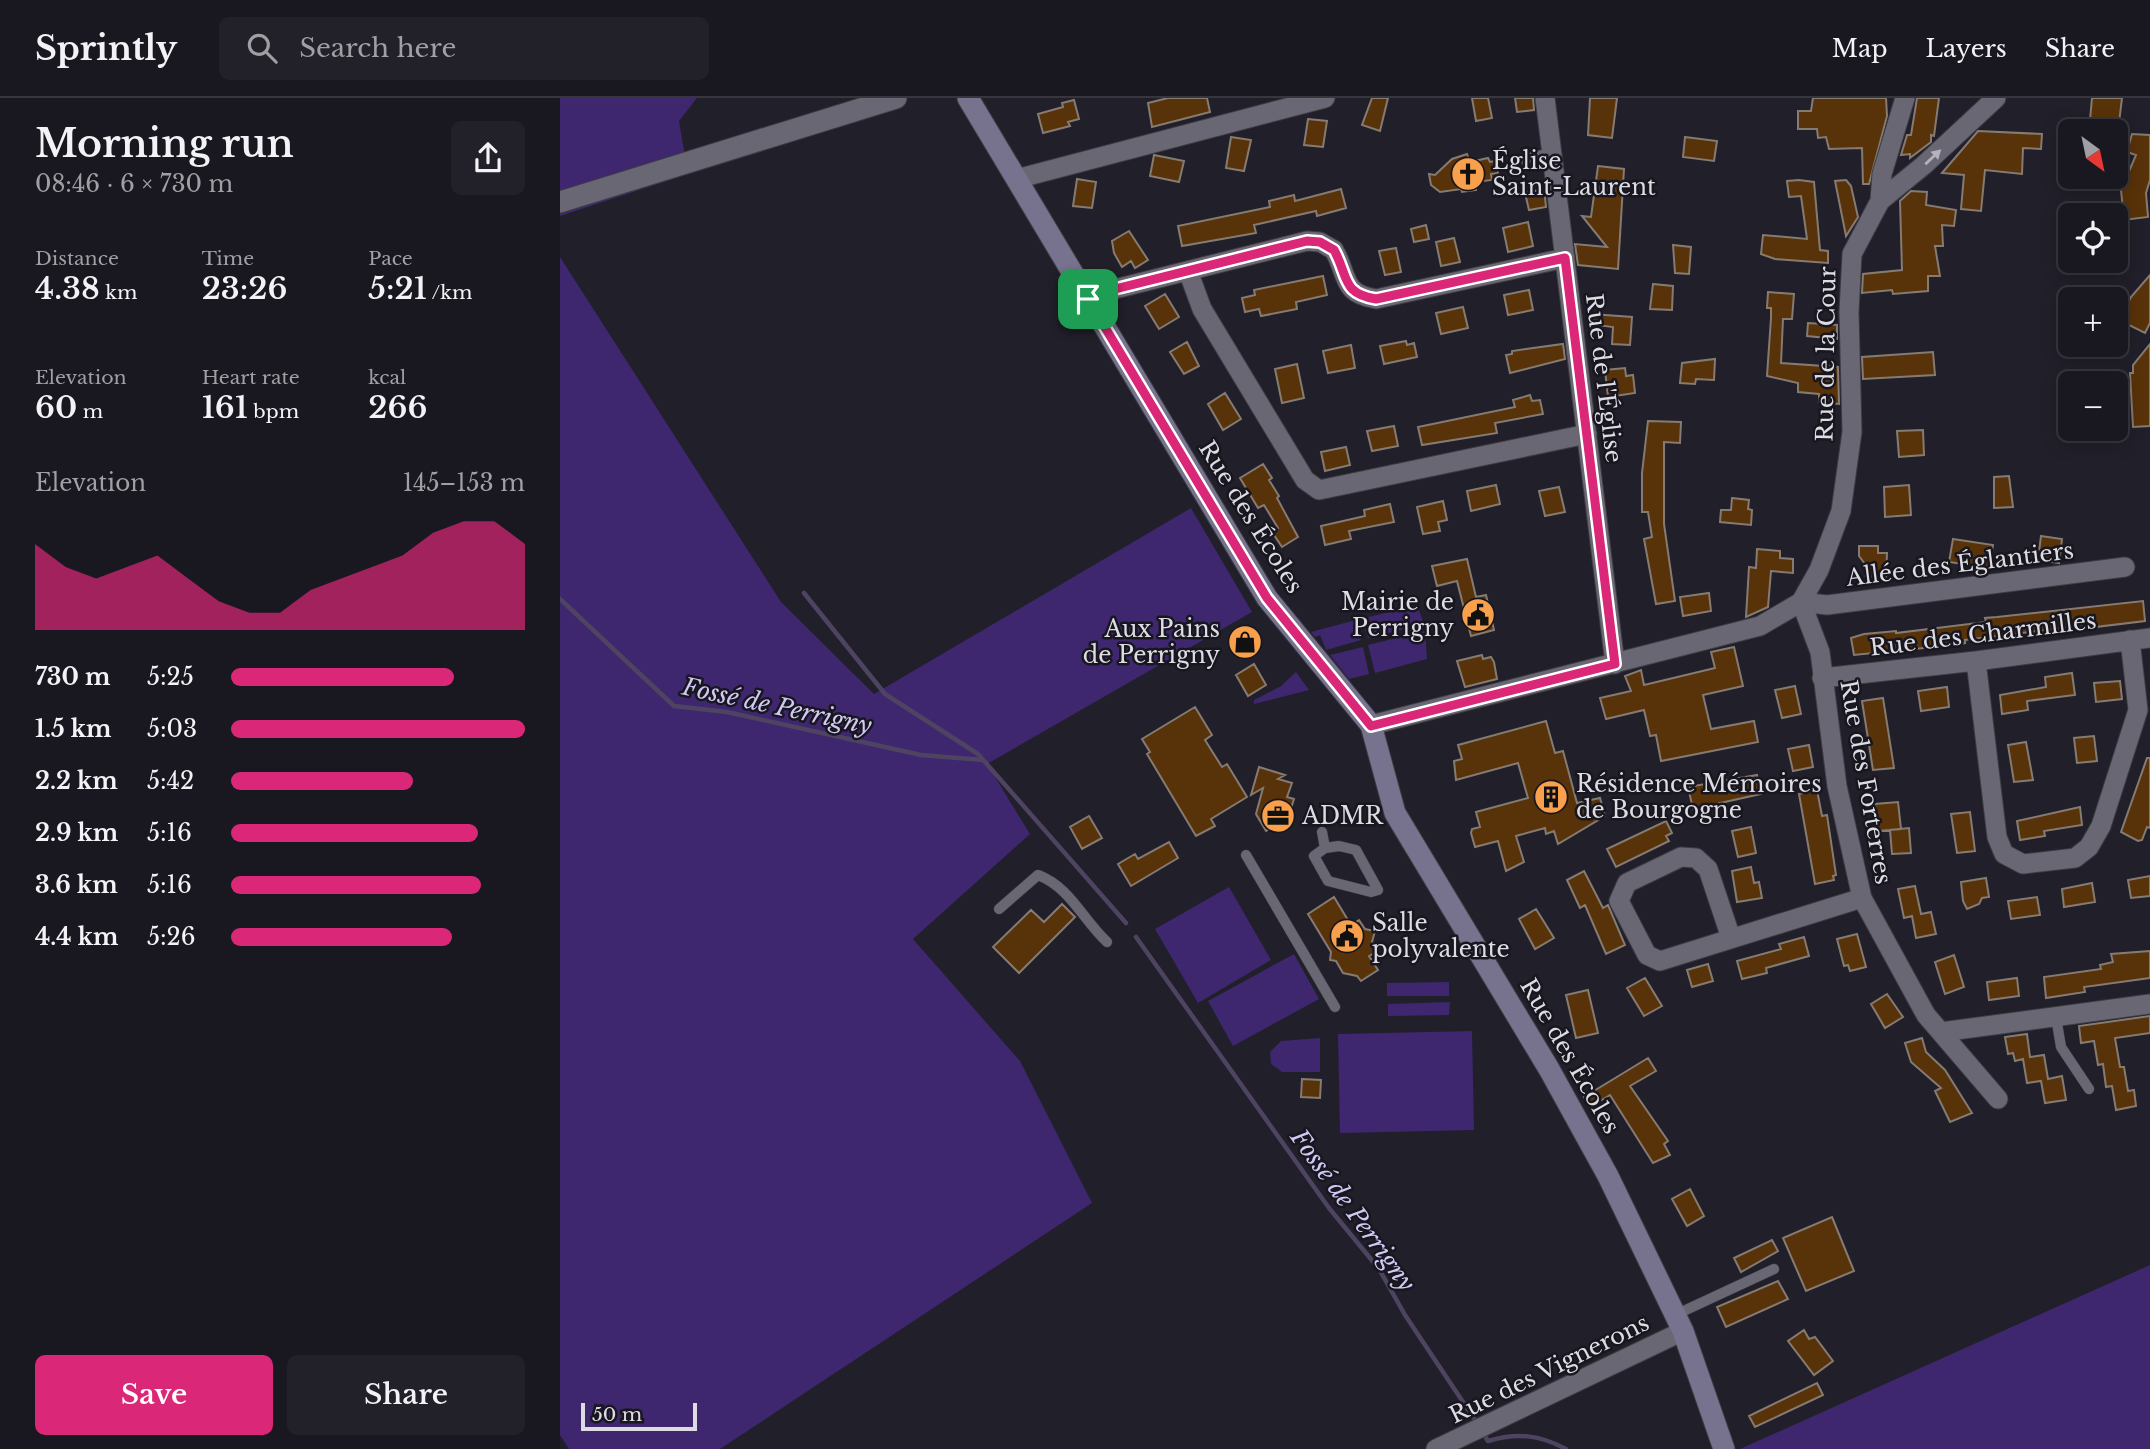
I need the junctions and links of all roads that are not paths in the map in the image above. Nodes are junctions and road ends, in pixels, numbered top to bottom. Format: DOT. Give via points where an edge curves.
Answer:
graph roads {
  1 [pos="896,98"];
  2 [pos="968,98"];
  3 [pos="1325,98"];
  4 [pos="1545,98"];
  5 [pos="1905,98"];
  6 [pos="1996,98"];
  7 [pos="1552,153"];
  8 [pos="1523,159"];
  9 [pos="1016,179"];
  10 [pos="1880,201"];
  11 [pos="560,202"];
  12 [pos="1565,258"];
  13 [pos="1188,271"];
  14 [pos="1088,299"];
  15 [pos="1587,434"];
  16 [pos="2125,567"];
  17 [pos="1801,602"];
  18 [pos="2140,639"];
  19 [pos="1976,661"];
  20 [pos="1615,664"];
  21 [pos="1822,678"];
  22 [pos="1371,726"];
  23 [pos="1322,832"];
  24 [pos="1325,848"];
  25 [pos="1246,855"];
  26 [pos="1862,898"];
  27 [pos="999,909"];
  28 [pos="1731,938"];
  29 [pos="1107,942"];
  30 [pos="2150,1004"];
  31 [pos="1335,1007"];
  32 [pos="2056,1017"];
  33 [pos="1941,1032"];
  34 [pos="2089,1089"];
  35 [pos="1998,1099"];
  36 [pos="1774,1269"];
  37 [pos="1679,1323"];
  38 [pos="1436,1449"];
  39 [pos="1724,1449"];
  1 -- 11 [label="street"];
  2 -- 9 [label="main road, Rue des Écoles"];
  3 -- 9 [label="street"];
  4 -- 7 [label="street, Rue de l'Église"];
  5 -- 10 [label="street" via="1882,174"];
  10 -- 6 [label="street, one-way"];
  7 -- 8 [label="lane"];
  7 -- 12 [label="street, Rue de l'Église"];
  9 -- 14 [label="main road, Rue des Écoles"];
  10 -- 17 [label="street, Rue de la Cour" via="1852,254 1852,432 1841,511 1819,570"];
  12 -- 13 [label="street" via="1376,299 1357,296 1348,286 1334,250 1320,242 1307,241"];
  12 -- 15 [label="street, Rue de l'Église"];
  13 -- 14 [label="street"];
  13 -- 15 [label="street" via="1202,309 1305,480 1319,491"];
  14 -- 22 [label="main road, Rue des Écoles" via="1267,598"];
  15 -- 20 [label="street, Rue de l'Église"];
  16 -- 17 [label="street, Allée des Églantiers" via="1827,605"];
  17 -- 20 [label="street" via="1760,626"];
  17 -- 21 [label="street, Rue des Forterres" via="1820,652"];
  18 -- 19 [label="street, Rue des Charmilles"];
  18 -- 19 [label="street" via="2138,709 2101,826 2089,847 2075,858 2023,864 2004,854 1997,837"];
  19 -- 21 [label="street, Rue des Charmilles"];
  20 -- 22 [label="street"];
  21 -- 26 [label="street, Rue des Forterres" via="1837,786"];
  22 -- 37 [label="main road, Rue des Écoles" via="1395,813 1549,1069 1608,1176"];
  23 -- 24 [label="lane"];
  24 -- 24 [label="lane" via="1314,856 1328,881 1378,890 1356,850"];
  25 -- 31 [label="lane"];
  26 -- 28 [label="street"];
  26 -- 33 [label="street, Rue des Forterres" via="1926,1015"];
  27 -- 29 [label="lane" via="1038,874 1051,879 1082,909"];
  28 -- 28 [label="street" via="1660,961 1647,955 1619,901 1627,883 1681,856 1696,859 1708,869"];
  30 -- 32 [label="street"];
  32 -- 33 [label="street"];
  32 -- 34 [label="lane" via="2062,1047"];
  33 -- 35 [label="street, Rue des Forterres"];
  36 -- 37 [label="lane"];
  37 -- 38 [label="street, Rue des Vignerons" via="1483,1429"];
  37 -- 39 [label="main road, Rue des Écoles"];
}
